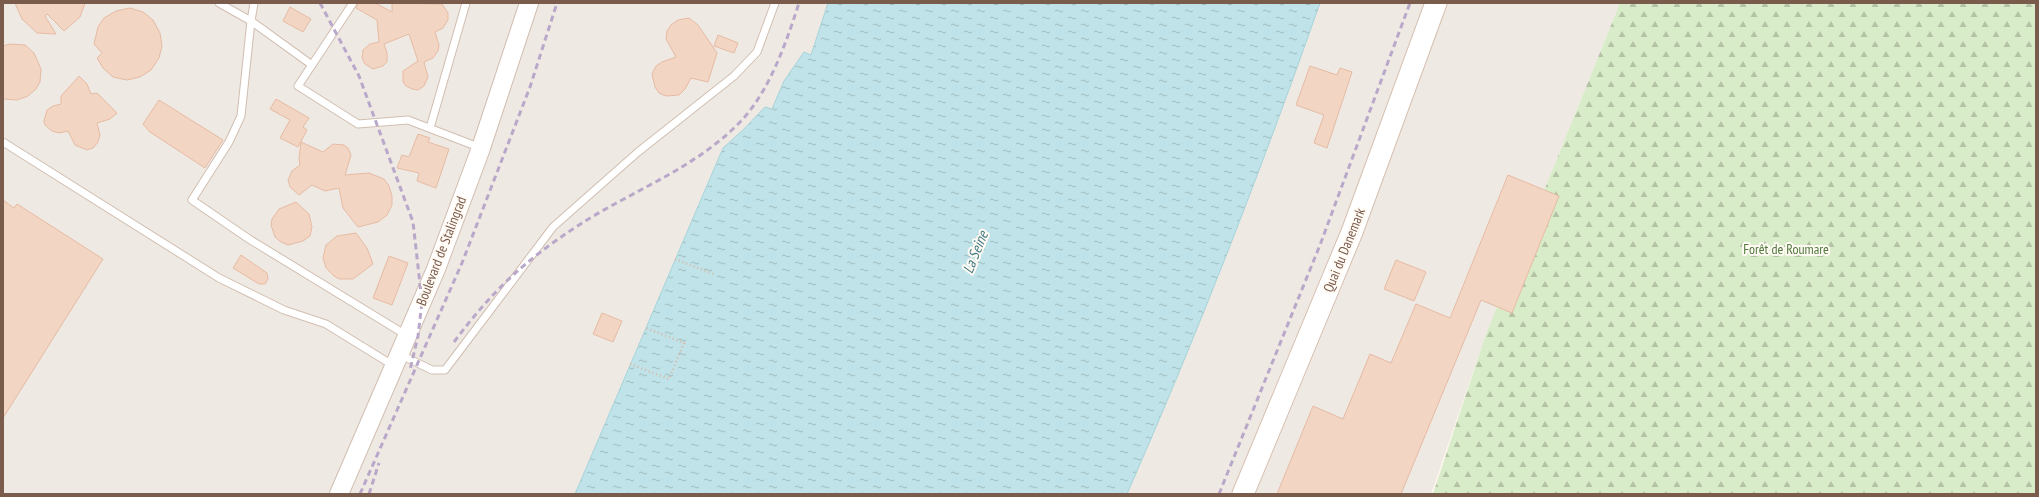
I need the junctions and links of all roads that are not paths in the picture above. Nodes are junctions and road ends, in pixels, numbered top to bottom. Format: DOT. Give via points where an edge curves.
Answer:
graph roads {
  1 [pos="219,3"];
  2 [pos="254,3"];
  3 [pos="353,3"];
  4 [pos="466,3"];
  5 [pos="529,3"];
  6 [pos="775,3"];
  7 [pos="1436,3"];
  8 [pos="251,21"];
  9 [pos="312,65"];
  10 [pos="430,128"];
  11 [pos="3,142"];
  12 [pos="481,148"];
  13 [pos="407,336"];
  14 [pos="397,360"];
  15 [pos="339,494"];
  16 [pos="1243,494"];
  1 -- 8 [label="lane"];
  2 -- 8 [label="lane"];
  3 -- 9 [label="lane"];
  4 -- 10 [label="lane"];
  5 -- 12 [label="street, Boulevard de Stalingrad"];
  6 -- 14 [label="lane" via="757,52 734,76 638,152 553,227 445,370 432,370"];
  7 -- 16 [label="main road, Quai du Danemark" via="1352,232"];
  8 -- 9 [label="lane"];
  8 -- 13 [label="lane" via="241,116 229,142 192,200 249,239"];
  9 -- 10 [label="lane" via="298,86 358,124 408,120"];
  10 -- 12 [label="lane"];
  11 -- 14 [label="lane" via="219,278 284,310 326,324"];
  12 -- 13 [label="street, Boulevard de Stalingrad" via="436,269"];
  13 -- 14 [label="street, Boulevard de Stalingrad"];
  14 -- 15 [label="street, Boulevard de Stalingrad"];
}
